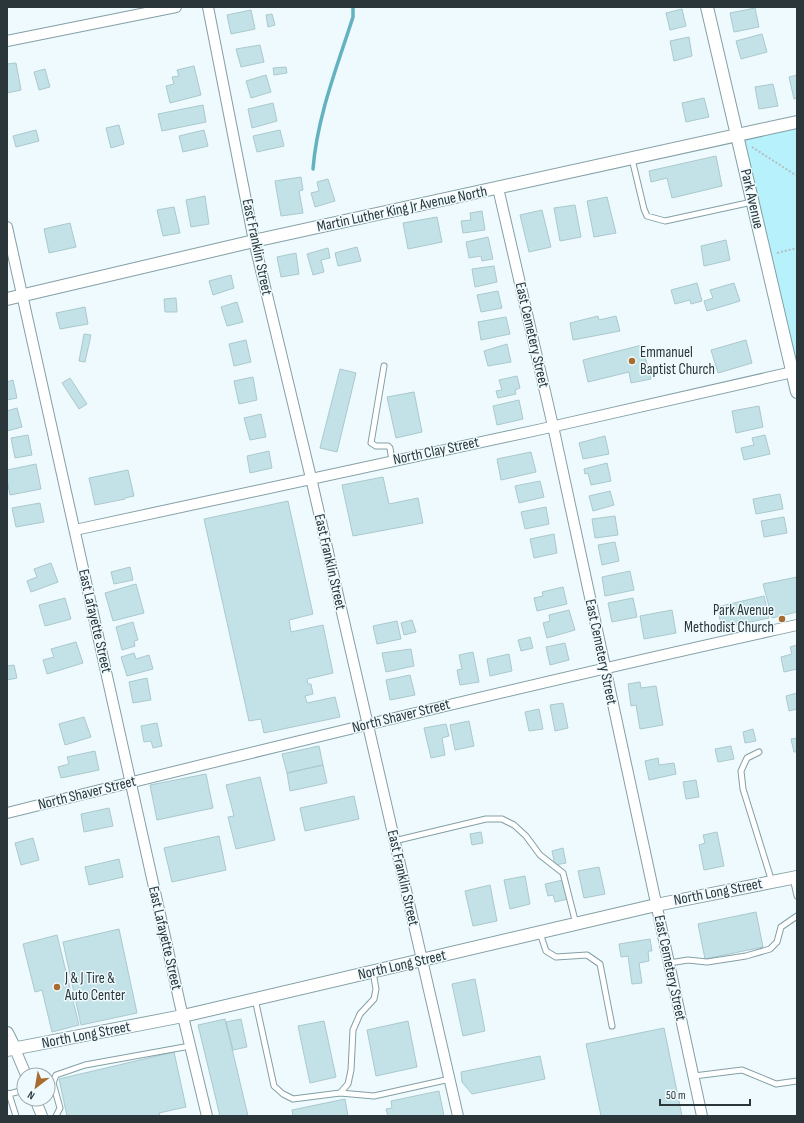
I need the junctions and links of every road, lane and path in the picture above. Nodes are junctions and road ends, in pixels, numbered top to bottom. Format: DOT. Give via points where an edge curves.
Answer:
graph roads {
  1 [pos="176,7"];
  2 [pos="208,7"];
  3 [pos="706,7"];
  4 [pos="7,41"];
  5 [pos="797,122"];
  6 [pos="736,136"];
  7 [pos="747,144"];
  8 [pos="632,158"];
  9 [pos="797,176"];
  10 [pos="498,188"];
  11 [pos="752,202"];
  12 [pos="7,227"];
  13 [pos="254,241"];
  14 [pos="797,248"];
  15 [pos="765,255"];
  16 [pos="22,296"];
  17 [pos="7,299"];
  18 [pos="384,366"];
  19 [pos="795,372"];
  20 [pos="797,392"];
  21 [pos="553,426"];
  22 [pos="392,461"];
  23 [pos="311,478"];
  24 [pos="74,530"];
  25 [pos="797,624"];
  26 [pos="604,668"];
  27 [pos="367,724"];
  28 [pos="759,752"];
  29 [pos="131,783"];
  30 [pos="7,813"];
  31 [pos="394,841"];
  32 [pos="795,877"];
  33 [pos="772,882"];
  34 [pos="797,896"];
  35 [pos="656,905"];
  36 [pos="797,916"];
  37 [pos="576,924"];
  38 [pos="540,932"];
  39 [pos="422,960"];
  40 [pos="669,963"];
  41 [pos="373,972"];
  42 [pos="255,999"];
  43 [pos="183,1016"];
  44 [pos="612,1026"];
  45 [pos="7,1033"];
  46 [pos="190,1046"];
  47 [pos="11,1049"];
  48 [pos="21,1067"];
  49 [pos="694,1076"];
  50 [pos="450,1079"];
  51 [pos="797,1081"];
  52 [pos="8,1093"];
  53 [pos="340,1093"];
  54 [pos="16,1116"];
  55 [pos="56,1116"];
  56 [pos="207,1116"];
  57 [pos="458,1116"];
  58 [pos="702,1116"];
  1 -- 4 [label="street"];
  2 -- 13 [label="street, East Franklin Street"];
  3 -- 6 [label="street, Park Avenue"];
  5 -- 6 [label="street, Martin Luther King Jr Avenue North"];
  6 -- 8 [label="street, Martin Luther King Jr Avenue North"];
  6 -- 11 [label="street, Park Avenue"];
  7 -- 9 [label="path"];
  8 -- 10 [label="street, Martin Luther King Jr Avenue North"];
  8 -- 11 [label="lane" via="647,216 665,221"];
  10 -- 13 [label="street, Martin Luther King Jr Avenue North"];
  10 -- 21 [label="street, East Cemetery Street"];
  11 -- 15 [label="street, Park Avenue"];
  12 -- 16 [label="street, East Lafayette Street"];
  13 -- 16 [label="street, Martin Luther King Jr Avenue North"];
  13 -- 23 [label="street, East Franklin Street"];
  14 -- 15 [label="path"];
  15 -- 19 [label="street, Park Avenue"];
  16 -- 17 [label="street, Martin Luther King Jr Avenue North"];
  16 -- 24 [label="street, East Lafayette Street"];
  18 -- 22 [label="lane" via="371,443 376,446 388,446"];
  19 -- 20 [label="street, Park Avenue"];
  19 -- 21 [label="street, North Clay Street"];
  21 -- 22 [label="street, North Clay Street"];
  21 -- 26 [label="street, East Cemetery Street"];
  22 -- 23 [label="street, North Clay Street"];
  23 -- 24 [label="street, North Clay Street"];
  23 -- 27 [label="street, East Franklin Street"];
  24 -- 29 [label="street, East Lafayette Street"];
  25 -- 26 [label="street, North Shaver Street"];
  26 -- 27 [label="street, North Shaver Street"];
  26 -- 35 [label="street, East Cemetery Street"];
  27 -- 29 [label="street, North Shaver Street"];
  27 -- 31 [label="street, East Franklin Street"];
  28 -- 33 [label="lane" via="747,758 741,771 743,789"];
  29 -- 30 [label="street, North Shaver Street"];
  29 -- 43 [label="street, East Lafayette Street"];
  31 -- 37 [label="lane" via="486,819 502,819 514,825 540,855 563,873"];
  31 -- 39 [label="street, East Franklin Street"];
  32 -- 33 [label="street, North Long Street"];
  32 -- 34 [label="lane"];
  33 -- 35 [label="street, North Long Street"];
  35 -- 37 [label="street, North Long Street"];
  35 -- 40 [label="street, East Cemetery Street"];
  36 -- 40 [label="lane" via="781,927 777,942 770,949 746,956 707,962 688,960"];
  37 -- 38 [label="street, North Long Street"];
  38 -- 39 [label="street, North Long Street"];
  38 -- 44 [label="lane" via="546,951 556,957 587,955 600,964"];
  39 -- 41 [label="street, North Long Street"];
  39 -- 50 [label="street, East Franklin Street"];
  40 -- 49 [label="street, East Cemetery Street"];
  41 -- 42 [label="street, North Long Street"];
  41 -- 53 [label="lane" via="376,989 374,999 360,1014 353,1030 351,1070 348,1084"];
  42 -- 43 [label="street, North Long Street"];
  42 -- 53 [label="lane" via="274,1086 293,1099"];
  43 -- 46 [label="street, East Lafayette Street"];
  43 -- 47 [label="street, North Long Street"];
  45 -- 47 [label="street"];
  46 -- 55 [label="lane" via="85,1065 56,1075 53,1083 60,1108"];
  46 -- 56 [label="street, East Lafayette Street"];
  47 -- 48 [label="street"];
  49 -- 51 [label="lane" via="742,1070 776,1084"];
  49 -- 58 [label="street, East Cemetery Street"];
  50 -- 53 [label="lane" via="374,1096"];
  50 -- 57 [label="street, East Franklin Street"];
  52 -- 54 [label="lane"];
}
